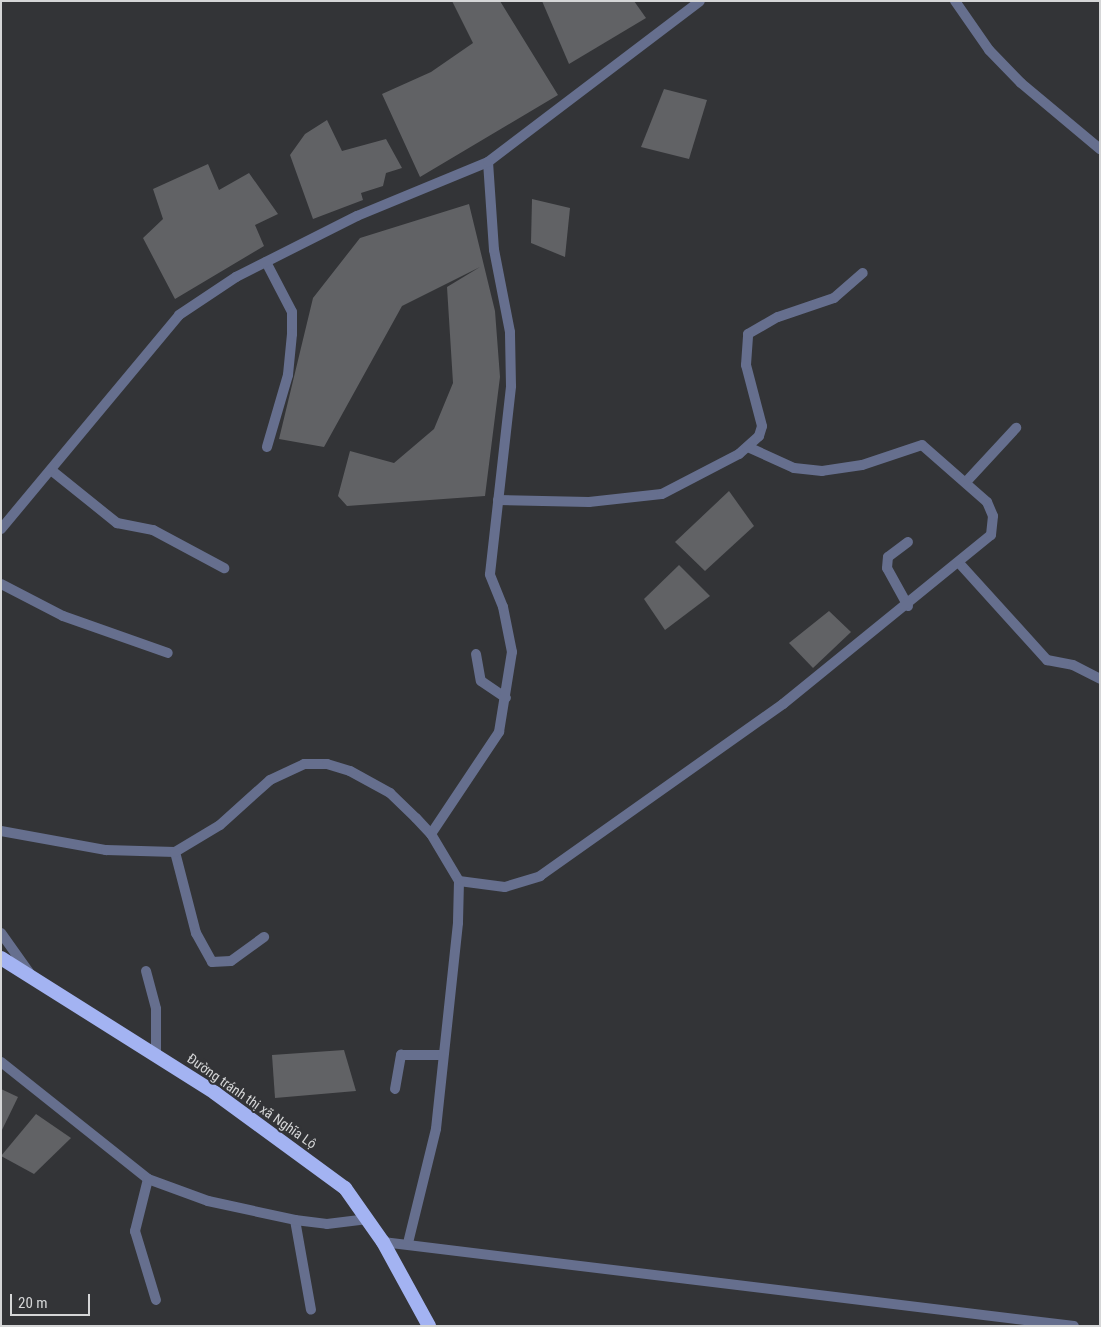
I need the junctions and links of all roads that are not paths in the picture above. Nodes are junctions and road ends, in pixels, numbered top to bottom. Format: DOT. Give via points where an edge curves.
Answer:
graph roads {
  1 [pos="700,1"];
  2 [pos="956,1"];
  3 [pos="1100,149"];
  4 [pos="488,162"];
  5 [pos="266,262"];
  6 [pos="863,272"];
  7 [pos="1016,428"];
  8 [pos="267,447"];
  9 [pos="748,447"];
  10 [pos="50,470"];
  11 [pos="966,482"];
  12 [pos="498,500"];
  13 [pos="1,529"];
  14 [pos="908,542"];
  15 [pos="960,564"];
  16 [pos="224,568"];
  17 [pos="1,584"];
  18 [pos="908,606"];
  19 [pos="168,653"];
  20 [pos="476,654"];
  21 [pos="1100,679"];
  22 [pos="506,698"];
  23 [pos="1,831"];
  24 [pos="431,834"];
  25 [pos="174,852"];
  26 [pos="459,881"];
  27 [pos="1,933"];
  28 [pos="264,937"];
  29 [pos="1,958"];
  30 [pos="146,971"];
  31 [pos="32,976"];
  32 [pos="156,1056"];
  33 [pos="443,1056"];
  34 [pos="1,1062"];
  35 [pos="395,1089"];
  36 [pos="148,1179"];
  37 [pos="295,1220"];
  38 [pos="366,1220"];
  39 [pos="383,1242"];
  40 [pos="408,1243"];
  41 [pos="156,1300"];
  42 [pos="311,1310"];
  43 [pos="429,1326"];
  44 [pos="1074,1326"];
  1 -- 4 [label="street"];
  2 -- 3 [label="street" via="1008,70"];
  4 -- 5 [label="street" via="357,216"];
  4 -- 12 [label="street" via="494,250 510,332 511,386"];
  5 -- 8 [label="street" via="292,312 288,375"];
  5 -- 10 [label="street" via="179,314"];
  6 -- 9 [label="street" via="834,298 778,317 748,334 746,365 762,426"];
  7 -- 11 [label="street"];
  9 -- 11 [label="street" via="794,468 822,472 862,465 922,445"];
  9 -- 12 [label="street" via="662,494 589,502"];
  10 -- 13 [label="street"];
  10 -- 16 [label="street" via="111,520 153,530"];
  11 -- 15 [label="street" via="987,502 994,524 983,546"];
  12 -- 22 [label="street" via="490,574 503,607 512,652"];
  14 -- 18 [label="street" via="888,557 887,568"];
  15 -- 18 [label="street"];
  15 -- 21 [label="street" via="1047,660 1073,665"];
  17 -- 19 [label="street" via="63,616"];
  18 -- 26 [label="street" via="783,704 540,876 505,887"];
  20 -- 22 [label="street" via="481,680"];
  22 -- 24 [label="street" via="490,751"];
  23 -- 25 [label="street" via="106,850"];
  24 -- 25 [label="street" via="390,793 350,771 327,764 304,764 270,780 220,825"];
  24 -- 26 [label="street"];
  25 -- 28 [label="street" via="196,933 212,962 231,961"];
  26 -- 33 [label="street"];
  27 -- 31 [label="street"];
  29 -- 31 [label="highway, Đường tránh thị xã Nghĩa Lộ"];
  30 -- 32 [label="street" via="156,1009"];
  31 -- 32 [label="highway, Đường tránh thị xã Nghĩa Lộ"];
  32 -- 38 [label="highway, Đường tránh thị xã Nghĩa Lộ" via="345,1188"];
  33 -- 35 [label="street" via="401,1056"];
  33 -- 40 [label="street" via="436,1129"];
  34 -- 36 [label="street"];
  36 -- 37 [label="street" via="208,1201"];
  36 -- 41 [label="street" via="135,1231"];
  37 -- 38 [label="street" via="327,1224"];
  37 -- 42 [label="street"];
  38 -- 39 [label="highway, Đường tránh thị xã Nghĩa Lộ"];
  39 -- 40 [label="street"];
  39 -- 43 [label="highway, Đường tránh thị xã Nghĩa Lộ"];
  40 -- 44 [label="street"];
}
